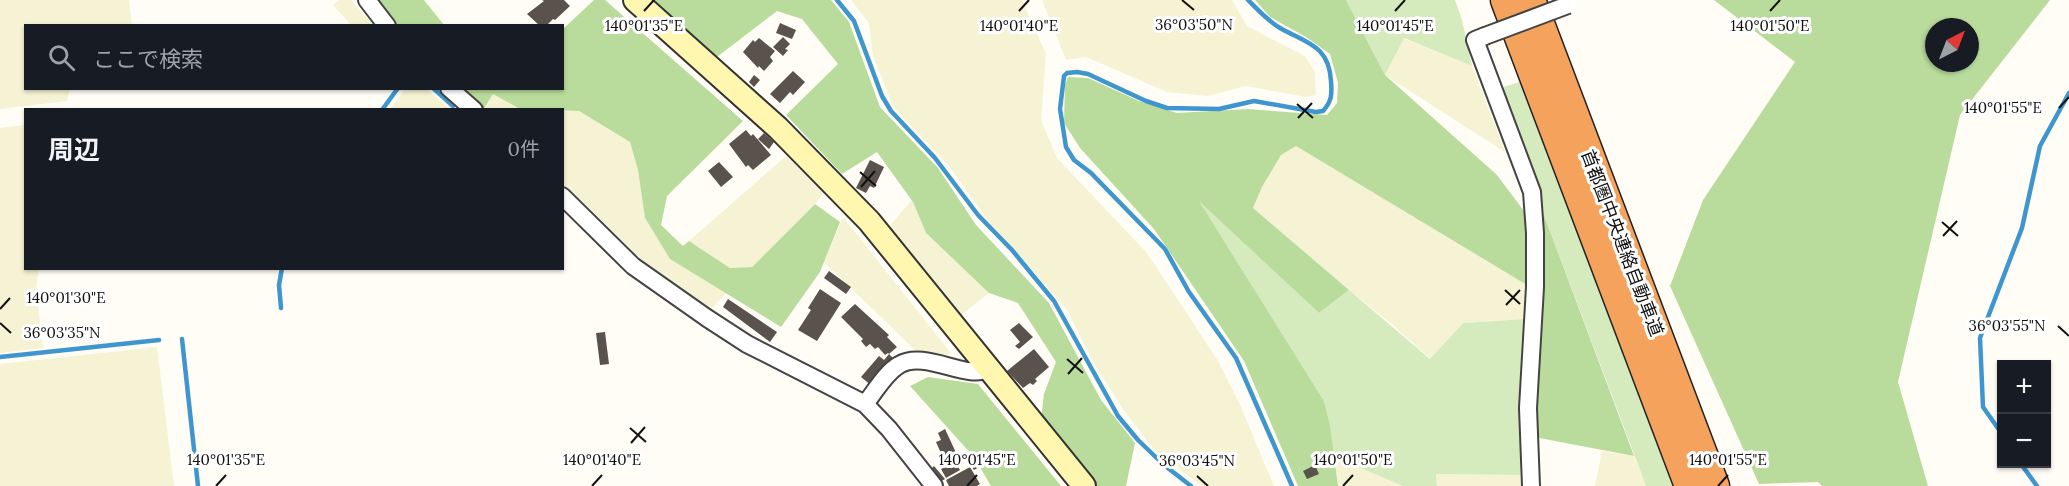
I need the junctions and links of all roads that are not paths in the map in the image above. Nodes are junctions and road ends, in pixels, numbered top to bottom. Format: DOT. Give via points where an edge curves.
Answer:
graph roads {
  1 [pos="367,0"];
  2 [pos="635,0"];
  3 [pos="1506,0"];
  4 [pos="1530,0"];
  5 [pos="1573,2"];
  6 [pos="385,24"];
  7 [pos="451,90"];
  8 [pos="472,108"];
  9 [pos="564,198"];
  10 [pos="988,368"];
  11 [pos="865,404"];
  12 [pos="934,486"];
  13 [pos="1084,486"];
  14 [pos="1531,486"];
  15 [pos="1690,486"];
  16 [pos="1714,486"];
  1 -- 6 [label="street"];
  2 -- 10 [label="street" via="824,174 869,221"];
  3 -- 15 [label="highway, 首都圏中央連絡自動車道"];
  4 -- 16 [label="highway, 首都圏中央連絡自動車道"];
  5 -- 14 [label="street, bridge" via="1475,40 1532,192 1535,287 1528,408"];
  7 -- 8 [label="street"];
  9 -- 11 [label="street" via="633,266 706,318 747,344"];
  10 -- 11 [label="street" via="979,373 912,360 892,371"];
  10 -- 13 [label="street"];
  11 -- 12 [label="street"];
}
